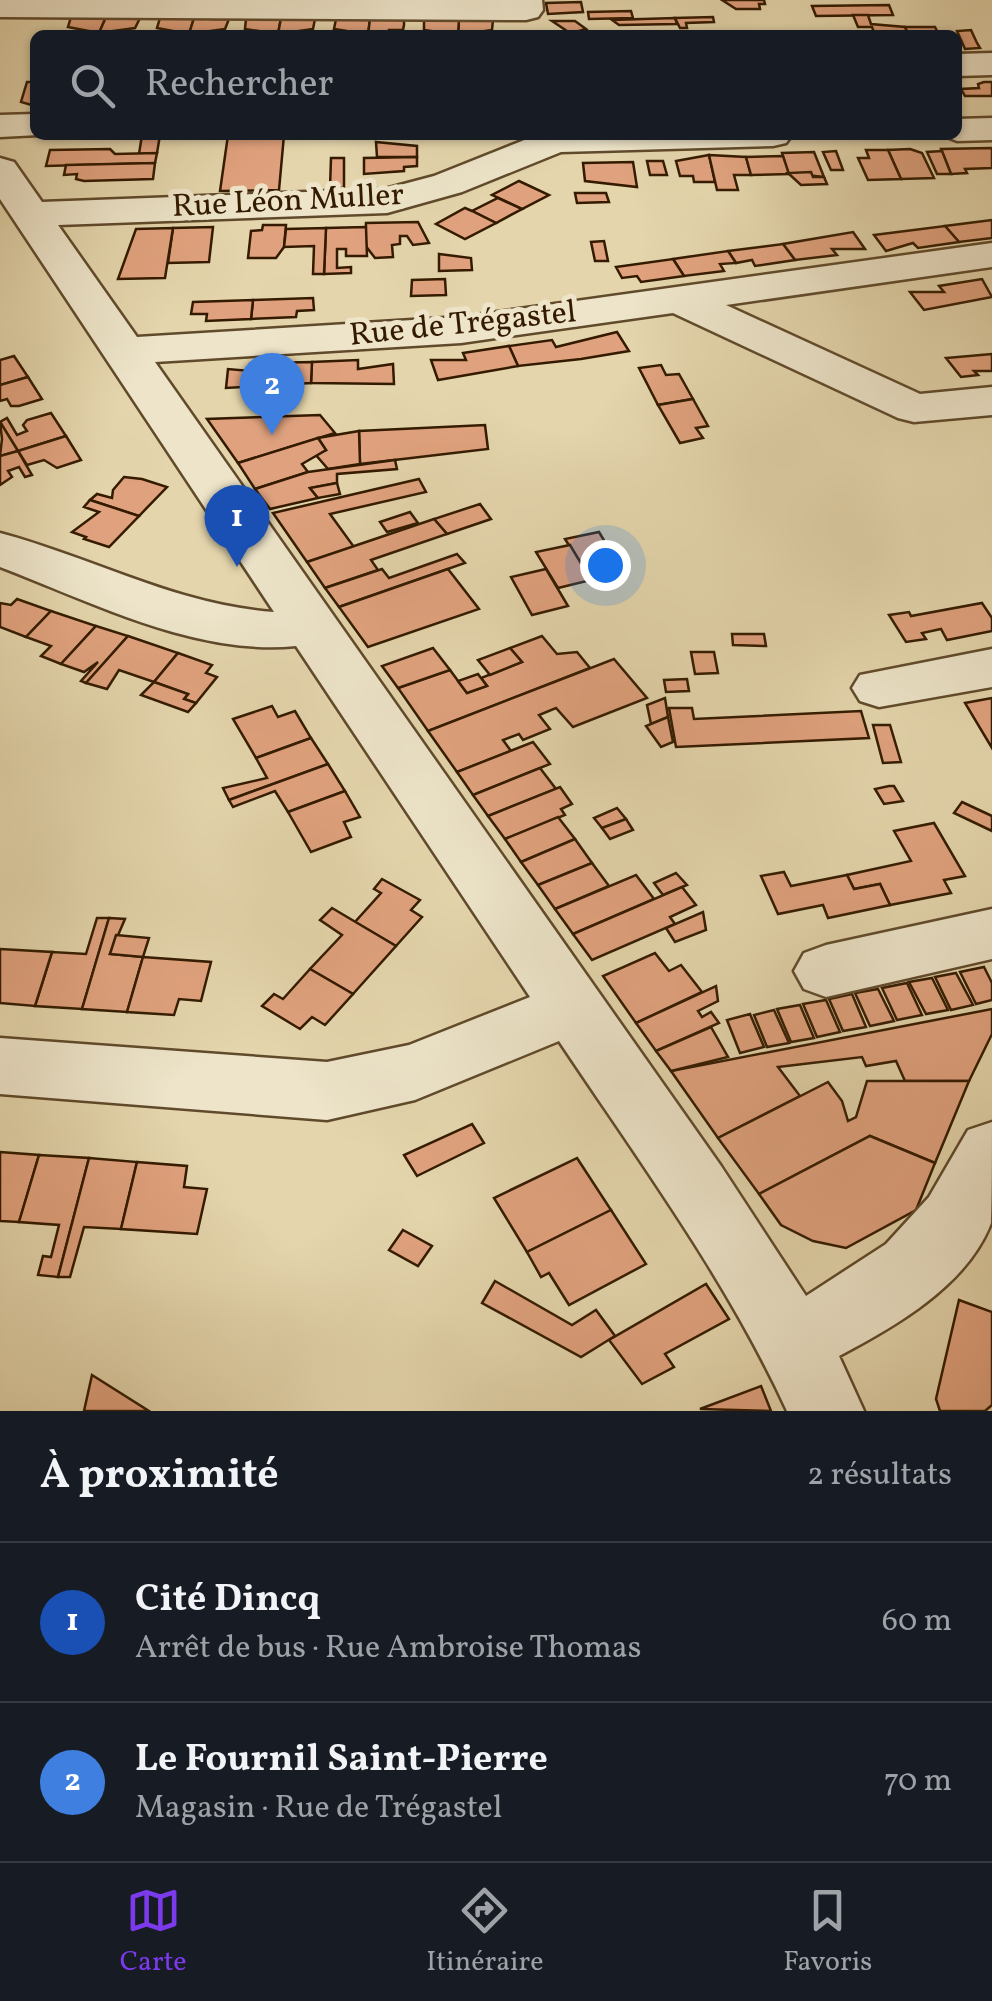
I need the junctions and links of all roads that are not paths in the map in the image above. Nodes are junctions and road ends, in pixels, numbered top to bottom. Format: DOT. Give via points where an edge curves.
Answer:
graph roads {
  1 [pos="184,4"];
  2 [pos="526,5"];
  3 [pos="0,7"];
  4 [pos="992,64"];
  5 [pos="962,65"];
  6 [pos="30,125"];
  7 [pos="0,126"];
  8 [pos="992,129"];
  9 [pos="962,130"];
  10 [pos="556,140"];
  11 [pos="457,146"];
  12 [pos="448,184"];
  13 [pos="14,197"];
  14 [pos="992,255"];
  15 [pos="680,300"];
  16 [pos="126,351"];
  17 [pos="992,401"];
  18 [pos="0,549"];
  19 [pos="314,626"];
  20 [pos="992,668"];
  21 [pos="879,688"];
  22 [pos="992,934"];
  23 [pos="826,971"];
  24 [pos="574,1007"];
  25 [pos="0,1066"];
  26 [pos="992,1152"];
  27 [pos="793,1342"];
  28 [pos="826,1411"];
  1 -- 2 [label="street"];
  1 -- 3 [label="street"];
  4 -- 5 [label="street"];
  6 -- 7 [label="street"];
  8 -- 9 [label="street"];
  10 -- 12 [label="street, Rue Léon Muller"];
  11 -- 12 [label="street" via="461,162"];
  12 -- 13 [label="street, Rue Léon Muller" via="370,203"];
  13 -- 16 [label="street"];
  14 -- 15 [label="street, Rue de Trégastel"];
  15 -- 16 [label="street, Rue de Trégastel" via="435,332"];
  15 -- 17 [label="street" via="914,408"];
  16 -- 19 [label="street"];
  18 -- 19 [label="street" via="224,626 284,632"];
  19 -- 24 [label="street"];
  20 -- 21 [label="street"];
  22 -- 23 [label="street"];
  24 -- 25 [label="street" via="415,1072 326,1091"];
  24 -- 27 [label="street"];
  26 -- 27 [label="street" via="956,1223 924,1260 878,1296"];
  27 -- 28 [label="street"];
}
